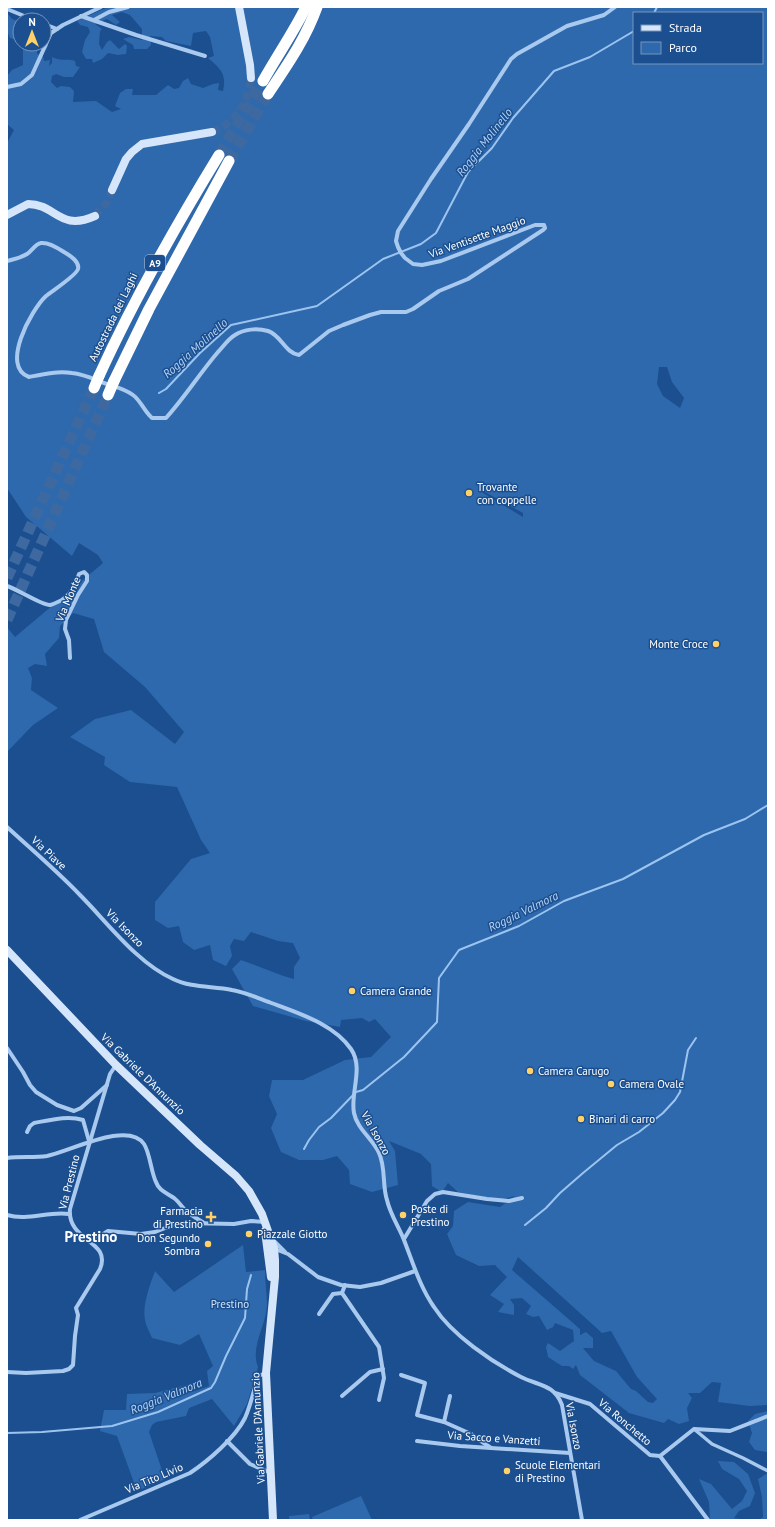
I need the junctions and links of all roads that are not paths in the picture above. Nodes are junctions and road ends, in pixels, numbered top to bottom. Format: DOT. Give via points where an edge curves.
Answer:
graph roads {
  1 [pos="101,7"];
  2 [pos="128,7"];
  3 [pos="239,7"];
  4 [pos="306,7"];
  5 [pos="317,7"];
  6 [pos="615,7"];
  7 [pos="81,16"];
  8 [pos="94,20"];
  9 [pos="52,27"];
  10 [pos="57,29"];
  11 [pos="205,56"];
  12 [pos="251,78"];
  13 [pos="263,81"];
  14 [pos="7,87"];
  15 [pos="268,94"];
  16 [pos="212,132"];
  17 [pos="112,190"];
  18 [pos="7,215"];
  19 [pos="95,216"];
  20 [pos="7,261"];
  21 [pos="94,388"];
  22 [pos="108,395"];
  23 [pos="7,586"];
  24 [pos="70,658"];
  25 [pos="7,827"];
  26 [pos="79,893"];
  27 [pos="7,950"];
  28 [pos="7,1048"];
  29 [pos="116,1065"];
  30 [pos="107,1085"];
  31 [pos="27,1132"];
  32 [pos="89,1142"];
  33 [pos="7,1158"];
  34 [pos="522,1198"];
  35 [pos="69,1214"];
  36 [pos="9,1216"];
  37 [pos="263,1220"];
  38 [pos="204,1223"];
  39 [pos="267,1235"];
  40 [pos="404,1239"];
  41 [pos="91,1242"];
  42 [pos="274,1248"];
  43 [pos="283,1253"];
  44 [pos="288,1254"];
  45 [pos="275,1260"];
  46 [pos="415,1271"];
  47 [pos="345,1286"];
  48 [pos="273,1287"];
  49 [pos="342,1293"];
  50 [pos="319,1314"];
  51 [pos="384,1369"];
  52 [pos="7,1372"];
  53 [pos="266,1373"];
  54 [pos="401,1375"];
  55 [pos="555,1393"];
  56 [pos="342,1396"];
  57 [pos="450,1396"];
  58 [pos="379,1400"];
  59 [pos="768,1416"];
  60 [pos="444,1422"];
  61 [pos="694,1429"];
  62 [pos="227,1441"];
  63 [pos="417,1441"];
  64 [pos="491,1448"];
  65 [pos="570,1453"];
  66 [pos="660,1456"];
  67 [pos="768,1471"];
  68 [pos="271,1473"];
  69 [pos="80,1520"];
  70 [pos="273,1520"];
  71 [pos="582,1520"];
  72 [pos="708,1520"];
  1 -- 7 [label="street"];
  2 -- 8 [label="street" via="109,12"];
  3 -- 12 [label="main road"];
  4 -- 13 [label="highway"];
  5 -- 15 [label="highway" via="298,51"];
  6 -- 20 [label="street, Via Ventisette Maggio" via="604,15 567,26 511,59 431,179 398,231 396,240 405,258 416,265 432,264 535,225 542,224 545,228 480,272 439,290 413,309 406,312 381,312 343,325 329,331 299,354 293,354 281,340 269,332 251,330 234,336 207,365 166,418 152,418 139,401 124,389 83,375 47,373 29,377 21,372 17,360 18,342 23,328 44,297 72,277 78,271 78,266 76,260 69,255 43,243 23,257"];
  7 -- 8 [label="street"];
  7 -- 10 [label="street"];
  8 -- 11 [label="street" via="136,36"];
  9 -- 10 [label="street"];
  10 -- 14 [label="street" via="51,33 32,75 21,84"];
  16 -- 17 [label="main road" via="142,144 126,159"];
  18 -- 19 [label="main road" via="28,204 73,221"];
  21 -- 22 [label="highway, Autostrada dei Laghi / A9, bridge" via="155,262 224,158"];
  23 -- 24 [label="street, Via Monte" via="50,605 67,596 76,584 79,574 84,572 87,575 87,581 66,620"];
  25 -- 26 [label="street, Via Piave"];
  26 -- 40 [label="street, Via Isonzo" via="130,948 156,970 173,979 234,990 305,1016 326,1027 350,1048 356,1060 354,1115 379,1152 384,1172 386,1200"];
  27 -- 29 [label="main road, Via Gabriele D'Annunzio"];
  28 -- 30 [label="street" via="36,1092 57,1105 74,1111"];
  29 -- 30 [label="street, Via Prestino"];
  29 -- 37 [label="main road, Via Gabriele D'Annunzio" via="236,1176 249,1192"];
  30 -- 32 [label="street, Via Prestino"];
  31 -- 32 [label="street" via="34,1124 77,1118 83,1120"];
  32 -- 33 [label="street" via="46,1156"];
  32 -- 35 [label="street, Via Prestino"];
  32 -- 38 [label="street" via="121,1135 129,1135 140,1140 146,1148 158,1186"];
  34 -- 40 [label="street" via="509,1201 443,1192 435,1194 427,1201"];
  35 -- 36 [label="street" via="46,1214 24,1218"];
  35 -- 41 [label="street, Via Prestino" via="74,1229"];
  37 -- 38 [label="street" via="234,1224"];
  37 -- 39 [label="main road, Via Gabriele D'Annunzio"];
  38 -- 41 [label="street" via="173,1225 141,1234 108,1231"];
  39 -- 42 [label="main road, Via Gabriele D'Annunzio"];
  39 -- 44 [label="street"];
  39 -- 48 [label="main road, Via Gabriele D'Annunzio"];
  40 -- 46 [label="street, Via Isonzo"];
  41 -- 52 [label="street, Via Prestino" via="100,1251 102,1264 76,1308 78,1315 73,1365 63,1371"];
  42 -- 43 [label="street"];
  42 -- 45 [label="main road, Via Gabriele D'Annunzio"];
  43 -- 44 [label="street"];
  43 -- 45 [label="street"];
  44 -- 47 [label="street" via="318,1277"];
  45 -- 48 [label="main road, Via Gabriele D'Annunzio"];
  46 -- 47 [label="street" via="381,1283 360,1287"];
  46 -- 55 [label="street, Via Isonzo" via="433,1307 454,1332 493,1360"];
  47 -- 49 [label="street"];
  48 -- 53 [label="main road, Via Gabriele D'Annunzio"];
  49 -- 50 [label="street" via="333,1294"];
  49 -- 51 [label="street" via="379,1347"];
  51 -- 56 [label="street" via="370,1372"];
  51 -- 58 [label="street"];
  53 -- 62 [label="street, Via Tito Livio" via="258,1376 244,1419"];
  53 -- 68 [label="main road, Via Gabriele D'Annunzio"];
  54 -- 60 [label="street" via="425,1383 418,1415"];
  55 -- 65 [label="street, Via Isonzo" via="562,1405"];
  55 -- 66 [label="street, Via Ronchetto" via="590,1404 650,1455"];
  57 -- 60 [label="street"];
  59 -- 61 [label="street" via="730,1431"];
  60 -- 64 [label="street" via="471,1434"];
  61 -- 66 [label="street, Via Ronchetto"];
  61 -- 67 [label="street" via="712,1444"];
  62 -- 68 [label="street" via="250,1464"];
  62 -- 69 [label="street, Via Tito Livio" via="206,1462 190,1473"];
  63 -- 64 [label="street, Via Sacco e Vanzetti"];
  64 -- 65 [label="street, Via Sacco e Vanzetti"];
  65 -- 71 [label="street, Via Isonzo"];
  66 -- 72 [label="street"];
  68 -- 70 [label="main road, Via Gabriele D'Annunzio"];
}
